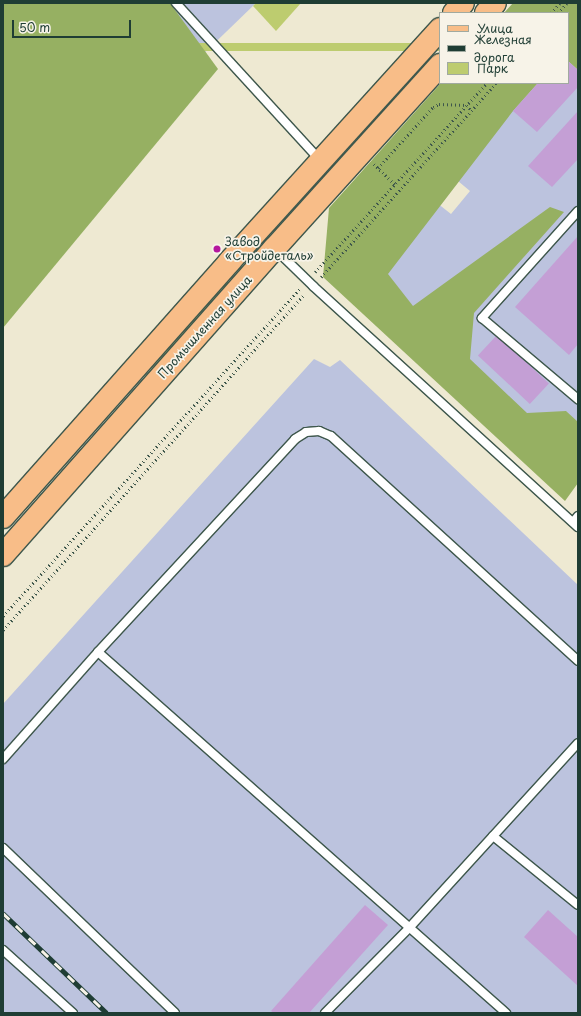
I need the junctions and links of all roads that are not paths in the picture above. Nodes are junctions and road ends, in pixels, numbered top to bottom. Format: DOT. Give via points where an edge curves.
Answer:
graph roads {
  1 [pos="176,3"];
  2 [pos="463,3"];
  3 [pos="495,3"];
  4 [pos="455,12"];
  5 [pos="487,12"];
  6 [pos="439,30"];
  7 [pos="439,66"];
  8 [pos="320,161"];
  9 [pos="578,210"];
  10 [pos="256,231"];
  11 [pos="274,249"];
  12 [pos="578,399"];
  13 [pos="3,518"];
  14 [pos="576,521"];
  15 [pos="3,555"];
  16 [pos="98,652"];
  17 [pos="578,661"];
  18 [pos="578,743"];
  19 [pos="3,759"];
  20 [pos="493,836"];
  21 [pos="3,848"];
  22 [pos="578,904"];
  23 [pos="410,927"];
  24 [pos="3,950"];
  25 [pos="73,1013"];
  26 [pos="175,1013"];
  27 [pos="325,1013"];
  28 [pos="506,1013"];
  1 -- 8 [label="lane"];
  2 -- 4 [label="main road"];
  3 -- 5 [label="main road"];
  6 -- 8 [label="main road, Промышленная улица"];
  7 -- 11 [label="main road, Промышленная улица"];
  8 -- 10 [label="main road, Промышленная улица"];
  9 -- 12 [label="lane" via="482,318"];
  10 -- 11 [label="main road"];
  10 -- 13 [label="main road, Промышленная улица"];
  11 -- 14 [label="lane"];
  11 -- 15 [label="main road, Промышленная улица"];
  16 -- 17 [label="lane" via="295,439 306,432 319,431 332,436"];
  16 -- 19 [label="lane"];
  16 -- 23 [label="lane"];
  18 -- 20 [label="lane"];
  20 -- 22 [label="lane"];
  20 -- 23 [label="lane"];
  21 -- 26 [label="lane"];
  23 -- 27 [label="lane"];
  23 -- 28 [label="lane"];
  24 -- 25 [label="lane"];
}
